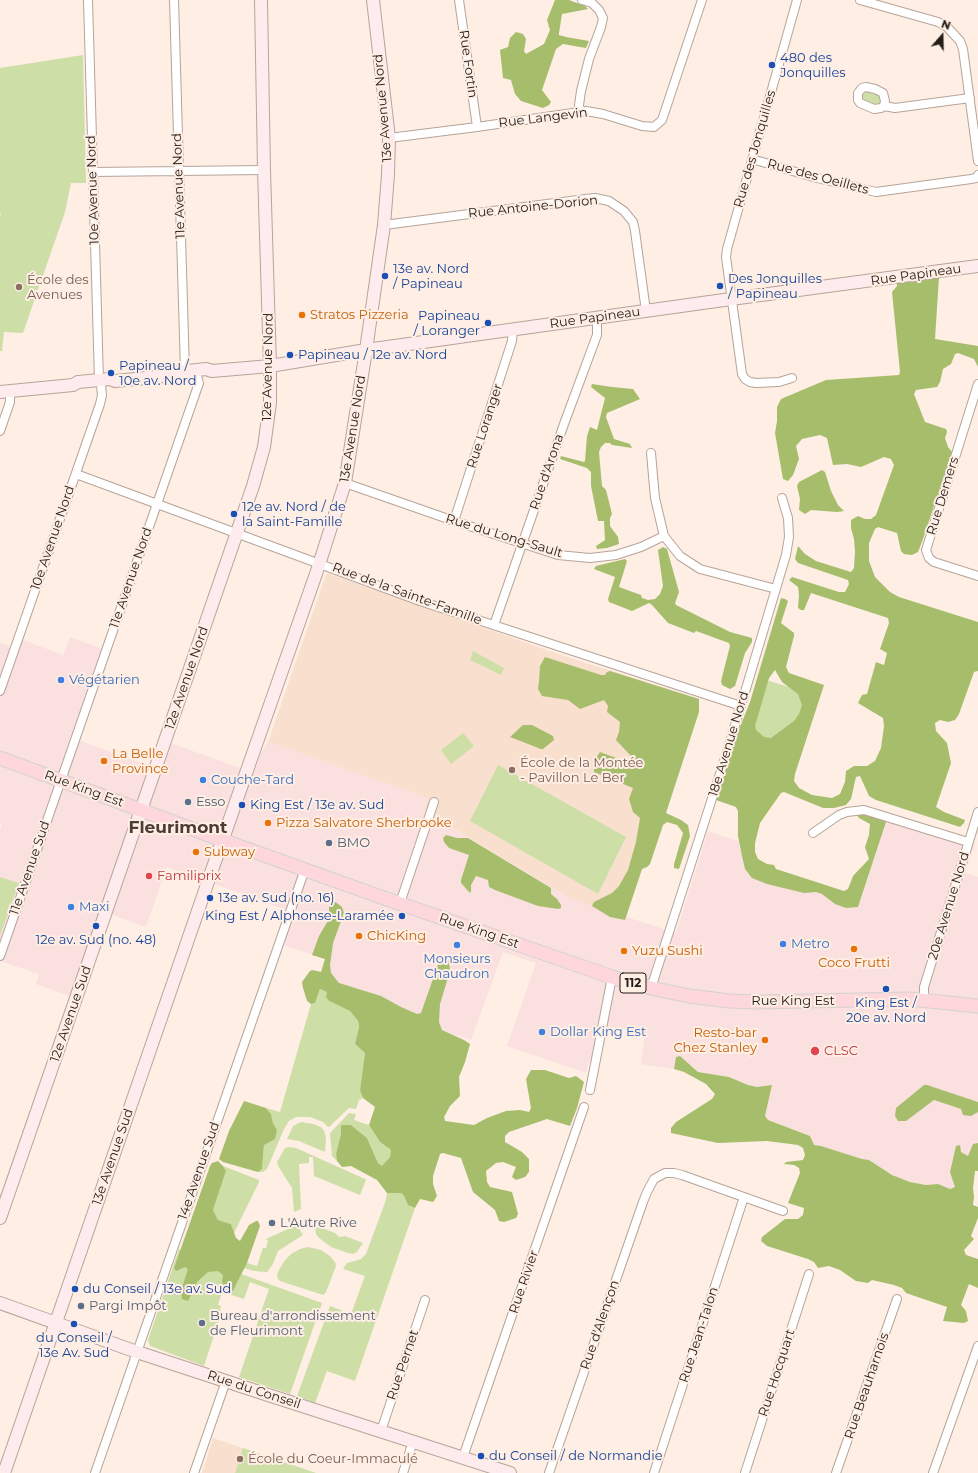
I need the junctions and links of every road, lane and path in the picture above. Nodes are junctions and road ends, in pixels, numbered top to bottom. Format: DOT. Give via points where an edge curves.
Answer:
graph roads {
  1 [pos="88,0"];
  2 [pos="174,0"];
  3 [pos="261,0"];
  4 [pos="373,0"];
  5 [pos="459,0"];
  6 [pos="582,0"];
  7 [pos="702,0"];
  8 [pos="797,0"];
  9 [pos="860,0"];
  10 [pos="970,98"];
  11 [pos="884,106"];
  12 [pos="580,112"];
  13 [pos="477,127"];
  14 [pos="388,138"];
  15 [pos="752,159"];
  16 [pos="978,161"];
  17 [pos="264,170"];
  18 [pos="178,171"];
  19 [pos="93,172"];
  20 [pos="978,175"];
  21 [pos="384,225"];
  22 [pos="978,266"];
  23 [pos="731,299"];
  24 [pos="646,311"];
  25 [pos="597,318"];
  26 [pos="513,330"];
  27 [pos="366,350"];
  28 [pos="270,366"];
  29 [pos="185,371"];
  30 [pos="212,371"];
  31 [pos="165,376"];
  32 [pos="197,376"];
  33 [pos="792,378"];
  34 [pos="100,382"];
  35 [pos="978,384"];
  36 [pos="5,391"];
  37 [pos="0,431"];
  38 [pos="651,453"];
  39 [pos="76,474"];
  40 [pos="345,483"];
  41 [pos="782,498"];
  42 [pos="156,504"];
  43 [pos="454,521"];
  44 [pos="237,533"];
  45 [pos="664,536"];
  46 [pos="522,544"];
  47 [pos="320,563"];
  48 [pos="978,576"];
  49 [pos="776,589"];
  50 [pos="494,625"];
  51 [pos="0,691"];
  52 [pos="741,706"];
  53 [pos="0,758"];
  54 [pos="61,780"];
  55 [pos="434,802"];
  56 [pos="142,810"];
  57 [pos="978,812"];
  58 [pos="813,833"];
  59 [pos="222,840"];
  60 [pos="968,842"];
  61 [pos="304,869"];
  62 [pos="400,903"];
  63 [pos="0,956"];
  64 [pos="612,977"];
  65 [pos="651,988"];
  66 [pos="924,1000"];
  67 [pos="978,1006"];
  68 [pos="590,1090"];
  69 [pos="584,1107"];
  70 [pos="744,1197"];
  71 [pos="783,1211"];
  72 [pos="0,1218"];
  73 [pos="809,1274"];
  74 [pos="897,1299"];
  75 [pos="425,1300"];
  76 [pos="0,1303"];
  77 [pos="55,1323"];
  78 [pos="978,1346"];
  79 [pos="137,1352"];
  80 [pos="226,1381"];
  81 [pos="381,1431"];
  82 [pos="412,1441"];
  83 [pos="463,1457"];
  84 [pos="4,1473"];
  85 [pos="95,1473"];
  86 [pos="194,1473"];
  87 [pos="403,1473"];
  88 [pos="510,1473"];
  89 [pos="549,1473"];
  90 [pos="654,1473"];
  91 [pos="745,1473"];
  92 [pos="836,1473"];
  93 [pos="933,1473"];
  1 -- 19 [label="street, 10e Avenue Nord"];
  2 -- 18 [label="street, 11e Avenue Nord"];
  3 -- 17 [label="main road, 12e Avenue Nord"];
  4 -- 14 [label="main road, 13e Avenue Nord"];
  5 -- 13 [label="street, Rue Fortin"];
  6 -- 12 [label="street" via="599,10 603,18 581,91"];
  7 -- 12 [label="street, Rue Langevin" via="665,112 658,124 648,128 603,114"];
  8 -- 15 [label="street, Rue des Jonquilles"];
  9 -- 10 [label="street" via="938,22 955,34 963,49"];
  10 -- 11 [label="street" via="895,108"];
  10 -- 16 [label="street"];
  12 -- 13 [label="street, Rue Langevin"];
  13 -- 14 [label="street, Rue Langevin"];
  14 -- 21 [label="main road, 13e Avenue Nord"];
  15 -- 20 [label="street, Rue des Oeillets" via="876,192 972,179"];
  15 -- 23 [label="street, Rue des Jonquilles" via="727,249 726,263"];
  17 -- 18 [label="street"];
  17 -- 28 [label="main road, 12e Avenue Nord"];
  18 -- 19 [label="street"];
  18 -- 29 [label="street, 11e Avenue Nord"];
  19 -- 34 [label="street, 10e Avenue Nord"];
  21 -- 24 [label="street, Rue Antoine-Dorion" via="586,199 610,201 629,216 634,226"];
  21 -- 27 [label="main road, 13e Avenue Nord"];
  22 -- 23 [label="main road, Rue Papineau"];
  23 -- 24 [label="main road, Rue Papineau"];
  23 -- 33 [label="street, Rue des Jonquilles" via="740,366 745,379 756,383 779,382"];
  24 -- 25 [label="main road, Rue Papineau"];
  25 -- 26 [label="main road, Rue Papineau"];
  25 -- 46 [label="street, Rue d'Arona" via="597,335"];
  26 -- 27 [label="main road, Rue Papineau"];
  26 -- 43 [label="street, Rue Loranger" via="512,342"];
  27 -- 28 [label="main road, Rue Papineau"];
  27 -- 40 [label="main road, 13e Avenue Nord"];
  28 -- 30 [label="main road, Rue Papineau"];
  28 -- 44 [label="main road, 12e Avenue Nord" via="270,402 264,447 254,486"];
  29 -- 30 [label="main road, Rue Papineau"];
  29 -- 31 [label="main road, Rue Papineau" via="170,372"];
  30 -- 32 [label="main road, Rue Papineau"];
  31 -- 32 [label="main road, Rue Papineau"];
  31 -- 34 [label="main road, Rue Papineau" via="115,380 110,384"];
  32 -- 42 [label="street, 11e Avenue Nord" via="199,383"];
  34 -- 36 [label="main road, Rue Papineau" via="78,387 73,385"];
  34 -- 39 [label="street, 10e Avenue Nord" via="100,404"];
  35 -- 48 [label="street, Rue Demers" via="926,550 934,562"];
  36 -- 37 [label="street" via="10,402"];
  38 -- 45 [label="street" via="655,498"];
  39 -- 42 [label="street, Rue de la Sainte-Famille"];
  39 -- 51 [label="street, 10e Avenue Nord"];
  40 -- 43 [label="street, Rue du Long-Sault"];
  40 -- 47 [label="main road, 13e Avenue Nord"];
  41 -- 49 [label="street, 18e Avenue Nord" via="788,518 789,537"];
  42 -- 44 [label="street, Rue de la Sainte-Famille"];
  42 -- 54 [label="street, 11e Avenue Nord"];
  43 -- 46 [label="street, Rue du Long-Sault"];
  44 -- 47 [label="street, Rue de la Sainte-Famille"];
  44 -- 56 [label="main road, 12e Avenue Nord"];
  45 -- 46 [label="street, Rue du Long-Sault" via="616,555 590,558 558,555"];
  45 -- 49 [label="street" via="680,556 700,569"];
  46 -- 50 [label="street, Rue d'Arona"];
  47 -- 50 [label="street, Rue de la Sainte-Famille" via="420,601"];
  47 -- 59 [label="main road, 13e Avenue Nord"];
  49 -- 52 [label="street, 18e Avenue Nord"];
  50 -- 52 [label="street, Rue de la Sainte-Famille"];
  52 -- 65 [label="street, 18e Avenue Nord"];
  53 -- 54 [label="main road, Rue King Est / 112"];
  54 -- 56 [label="main road, Rue King Est / 112"];
  54 -- 63 [label="street, 11e Avenue Sud"];
  55 -- 62 [label="street"];
  56 -- 59 [label="main road, Rue King Est / 112"];
  56 -- 72 [label="main road, 12e Avenue Sud"];
  57 -- 60 [label="street, 20e Avenue Nord"];
  58 -- 60 [label="street" via="839,815 864,810"];
  59 -- 61 [label="main road, Rue King Est / 112"];
  59 -- 77 [label="main road, 13e Avenue Sud"];
  60 -- 66 [label="street, 20e Avenue Nord" via="924,987"];
  61 -- 62 [label="main road, Rue King Est / 112"];
  61 -- 79 [label="street, 14e Avenue Sud"];
  62 -- 64 [label="main road, Rue King Est / 112"];
  64 -- 65 [label="main road, Rue King Est / 112"];
  64 -- 68 [label="street"];
  65 -- 66 [label="main road, Rue King Est / 112" via="730,1001"];
  66 -- 67 [label="main road, Rue King Est / 112"];
  69 -- 83 [label="street, Rue Rivier"];
  70 -- 71 [label="street"];
  70 -- 89 [label="street, Rue d'Alençon" via="674,1173 665,1173 654,1179 646,1192"];
  70 -- 90 [label="street, Rue Jean-Talon"];
  73 -- 91 [label="street, Rue Hocquart"];
  74 -- 92 [label="street, Rue Beauharnois"];
  75 -- 81 [label="street, Rue Pernet"];
  76 -- 77 [label="main road, Rue du Conseil"];
  77 -- 79 [label="main road, Rue du Conseil"];
  77 -- 84 [label="main road, 13e Avenue Sud"];
  78 -- 93 [label="street"];
  79 -- 80 [label="main road, Rue du Conseil"];
  79 -- 85 [label="street, 14e Avenue Sud"];
  80 -- 81 [label="main road, Rue du Conseil"];
  80 -- 86 [label="street"];
  81 -- 82 [label="main road, Rue du Conseil"];
  82 -- 83 [label="main road, Rue du Conseil"];
  82 -- 87 [label="street"];
  83 -- 88 [label="main road, Rue du Conseil"];
}
